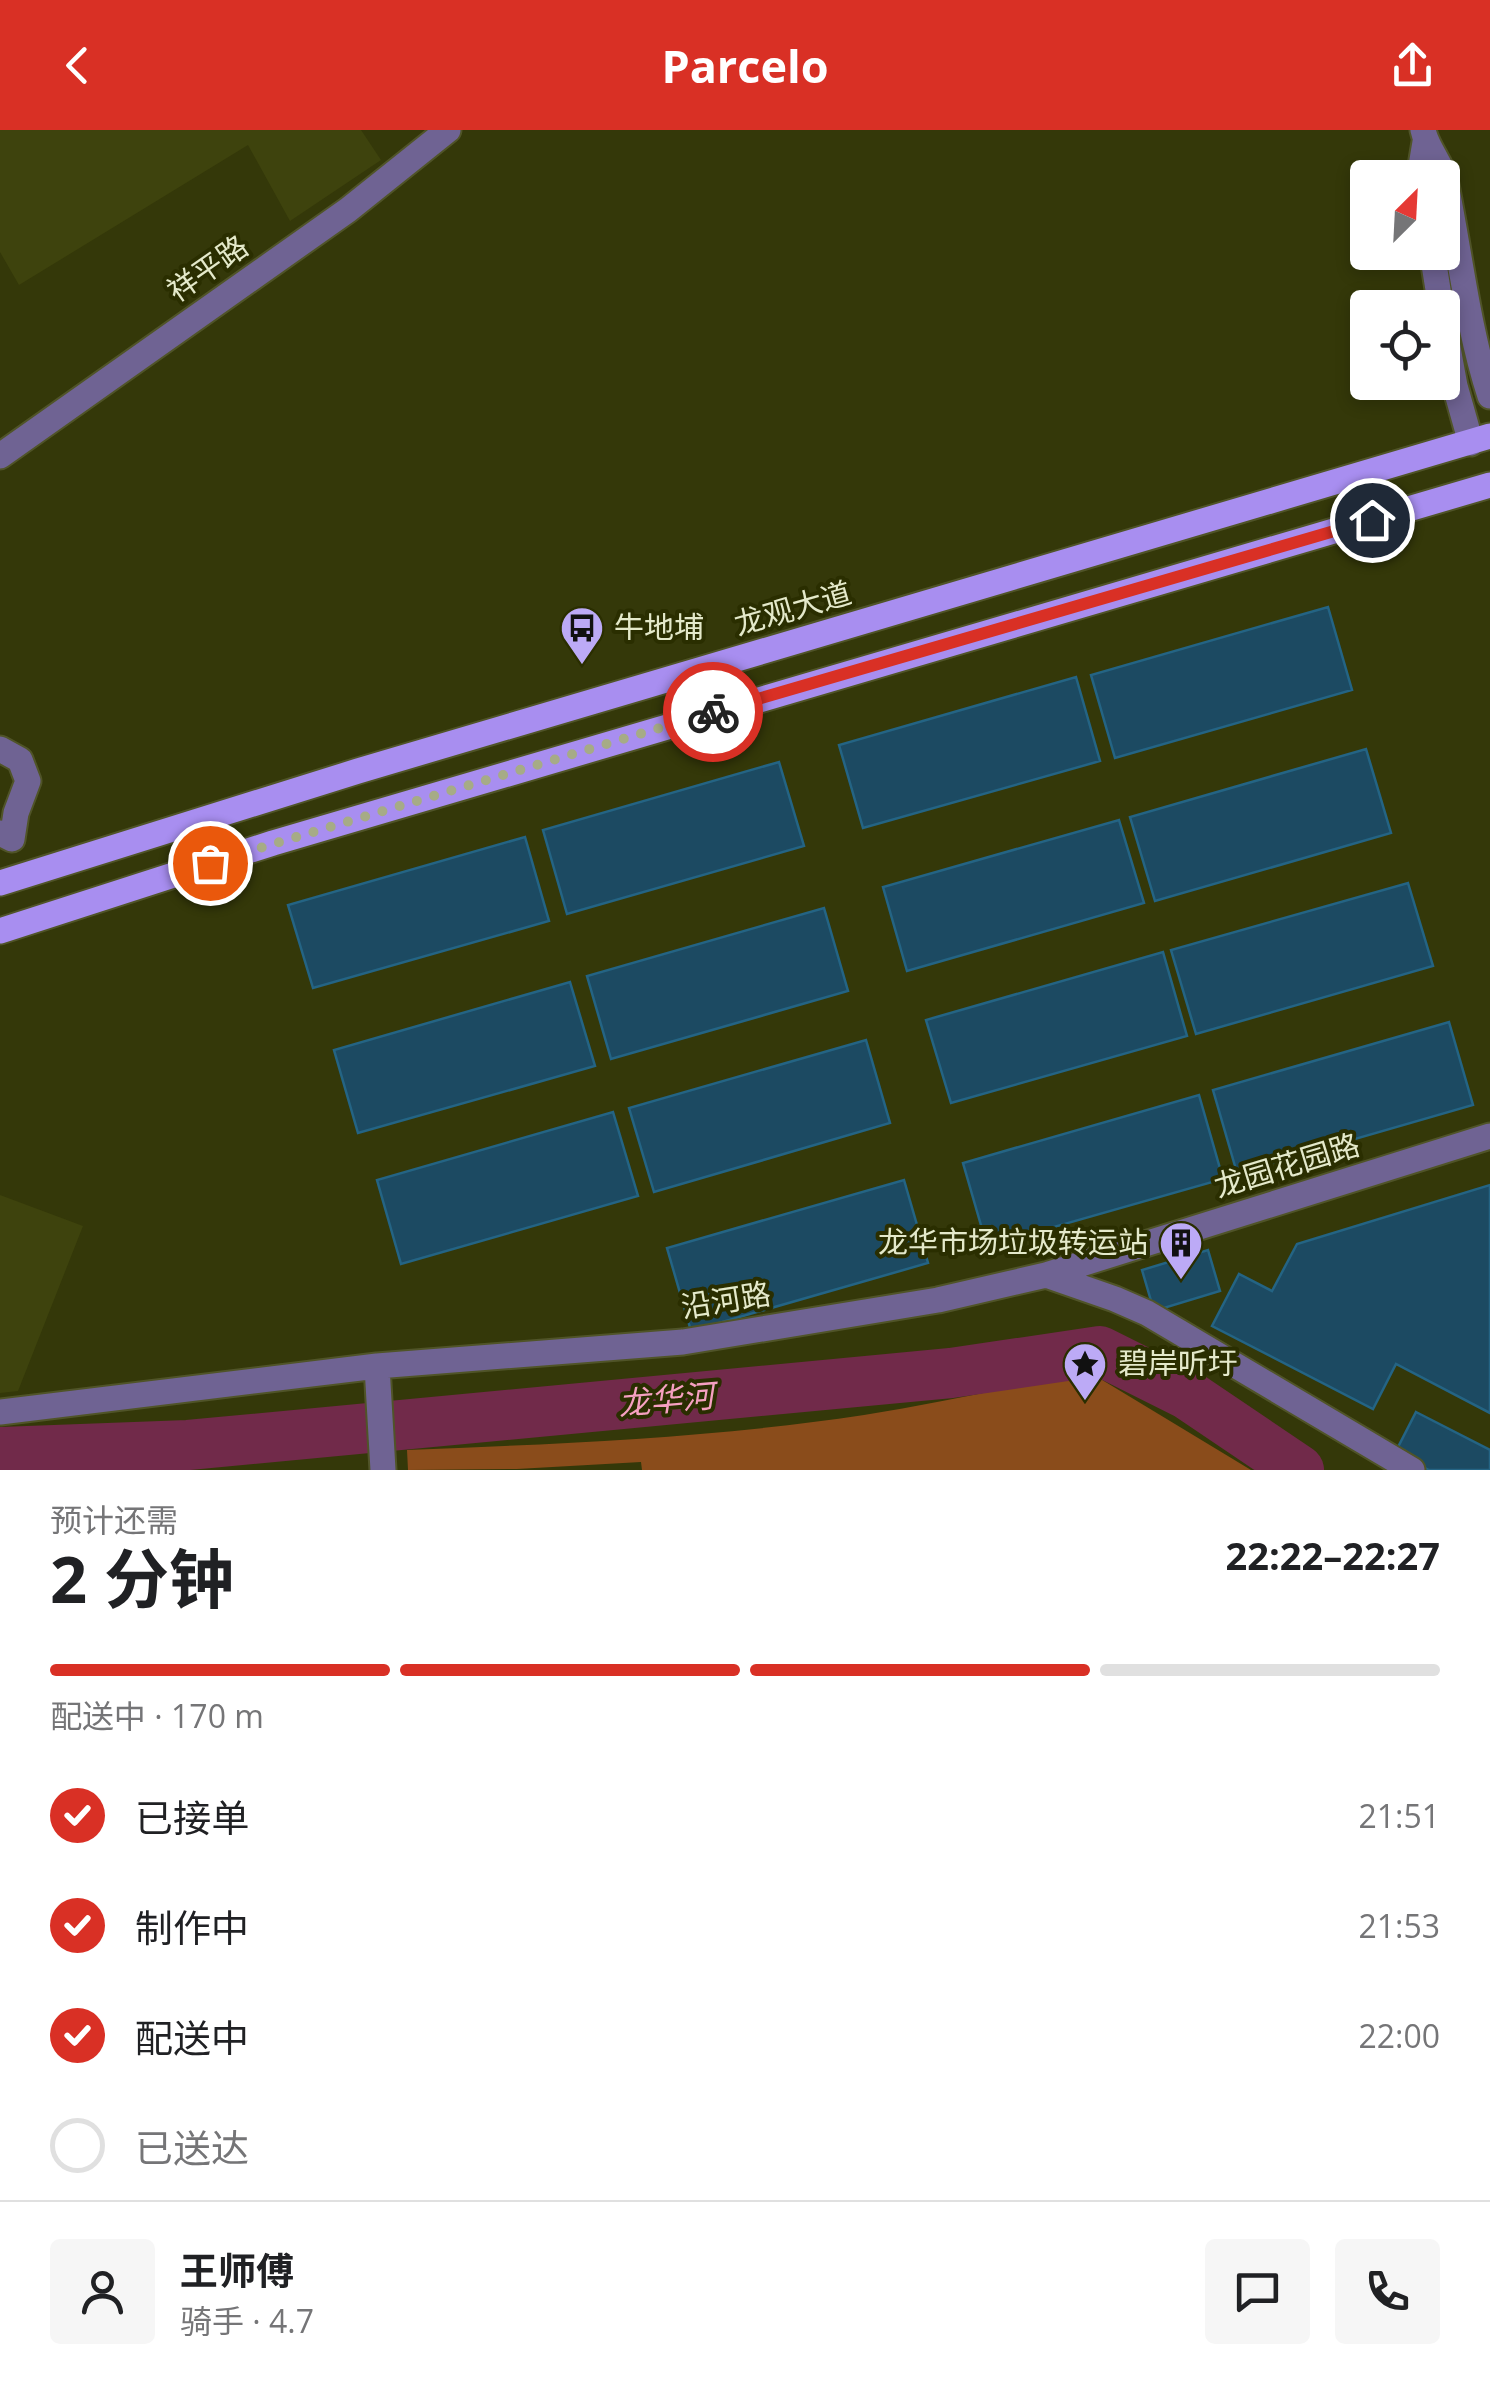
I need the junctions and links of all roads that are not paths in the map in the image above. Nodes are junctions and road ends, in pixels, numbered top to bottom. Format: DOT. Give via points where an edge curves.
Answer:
graph roads {
  1 [pos="448,130"];
  2 [pos="1424,136"];
  3 [pos="1490,396"];
  4 [pos="1460,398"];
  5 [pos="1480,440"];
  6 [pos="0,456"];
  7 [pos="1488,485"];
  8 [pos="0,749"];
  9 [pos="6,836"];
  10 [pos="11,880"];
  11 [pos="0,930"];
  12 [pos="1490,1136"];
  13 [pos="1046,1276"];
  14 [pos="378,1379"];
  15 [pos="0,1412"];
  16 [pos="383,1464"];
  17 [pos="1412,1470"];
  1 -- 6 [label="street, 祥平路" via="348,210"];
  2 -- 3 [label="street" via="1444,173"];
  4 -- 5 [label="street"];
  5 -- 7 [label="main road"];
  5 -- 10 [label="main road, 龙观大道"];
  7 -- 11 [label="main road" via="272,842"];
  8 -- 9 [label="street" via="20,760 28,781"];
  9 -- 10 [label="street"];
  12 -- 13 [label="street, 龙园花园路"];
  13 -- 14 [label="street, 沿河路" via="683,1342"];
  13 -- 17 [label="street" via="1147,1313"];
  14 -- 15 [label="street, 沿河路"];
  14 -- 16 [label="street"];
}
